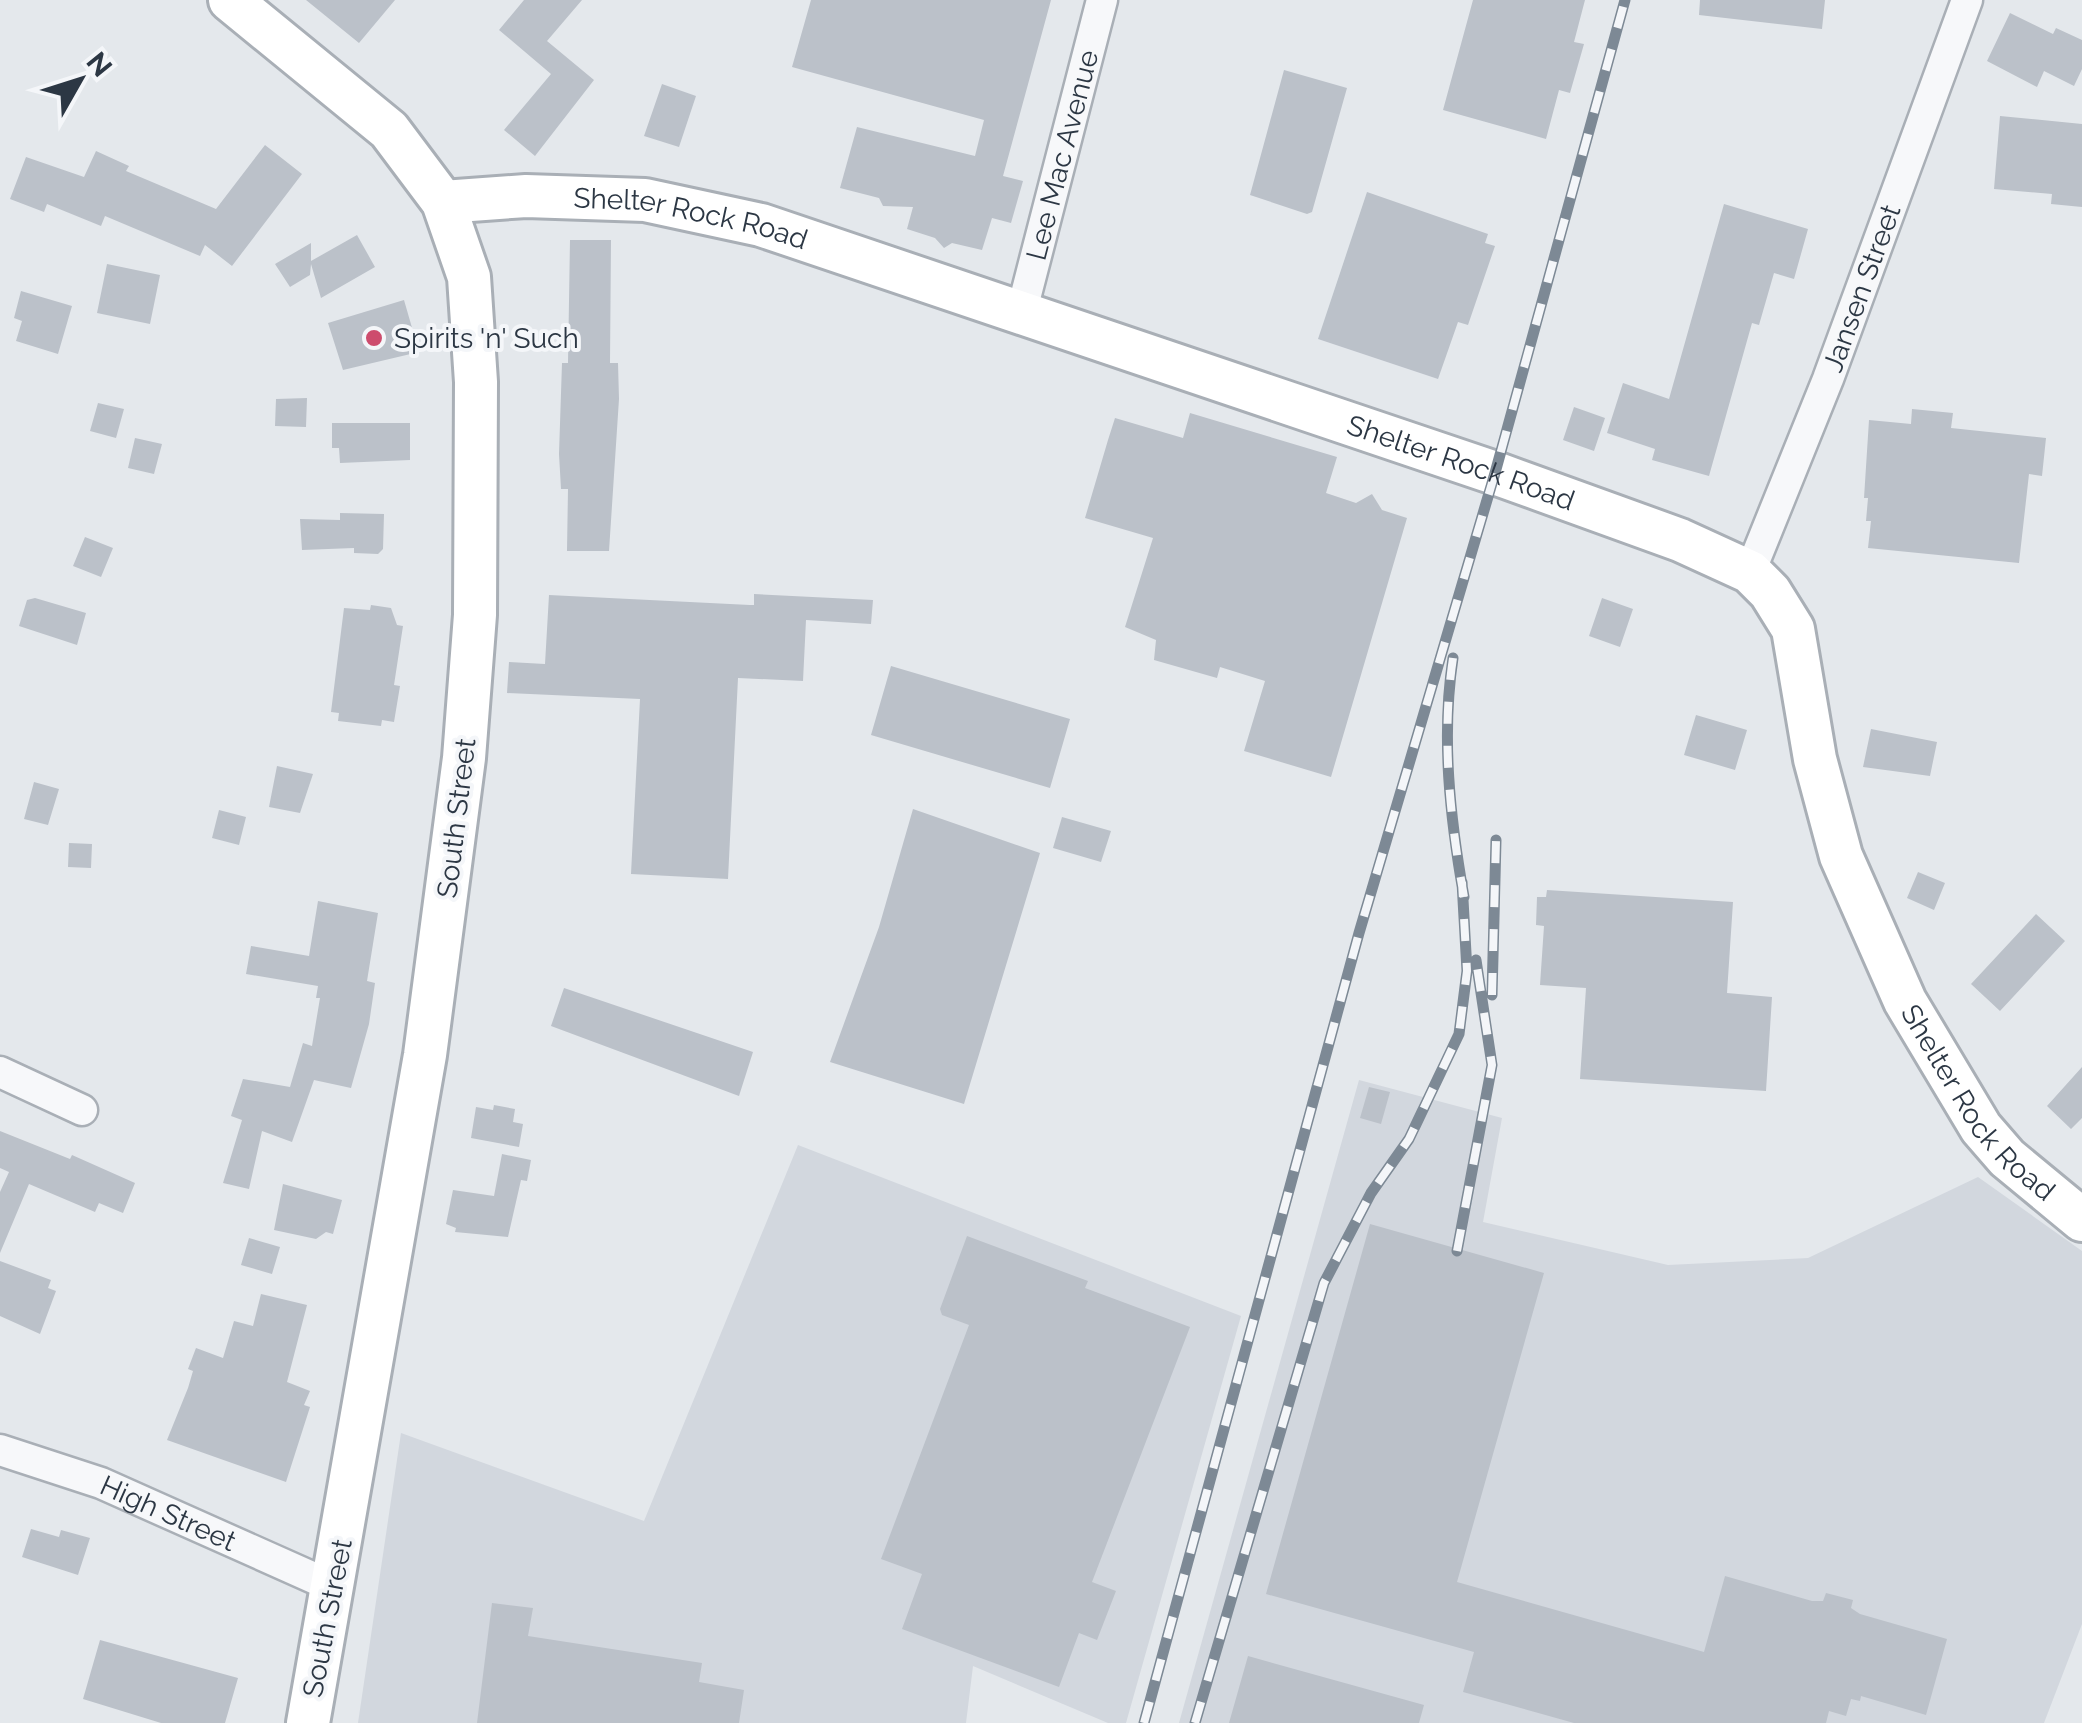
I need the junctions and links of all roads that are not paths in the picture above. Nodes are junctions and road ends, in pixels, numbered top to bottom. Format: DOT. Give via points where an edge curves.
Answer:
graph roads {
  1 [pos="230,0"];
  2 [pos="1102,0"];
  3 [pos="1968,0"];
  4 [pos="443,202"];
  5 [pos="1022,310"];
  6 [pos="1750,572"];
  7 [pos="0,1072"];
  8 [pos="82,1110"];
  9 [pos="2082,1220"];
  10 [pos="0,1450"];
  11 [pos="334,1587"];
  12 [pos="308,1723"];
  1 -- 4 [label="street, South Street" via="389,130"];
  2 -- 5 [label="street, Lee Mac Avenue"];
  3 -- 6 [label="street, Jansen Street"];
  4 -- 5 [label="street, Shelter Rock Road" via="526,196 645,200 762,225"];
  4 -- 11 [label="street, South Street" via="470,277 476,382 475,615 466,739 425,1055"];
  5 -- 6 [label="street, Shelter Rock Road" via="1532,486"];
  6 -- 9 [label="street, Shelter Rock Road" via="1793,629 1815,759 1841,856 1912,1015 1981,1128"];
  7 -- 8 [label="street"];
  10 -- 11 [label="street, High Street" via="101,1483"];
  11 -- 12 [label="street, South Street"];
}
